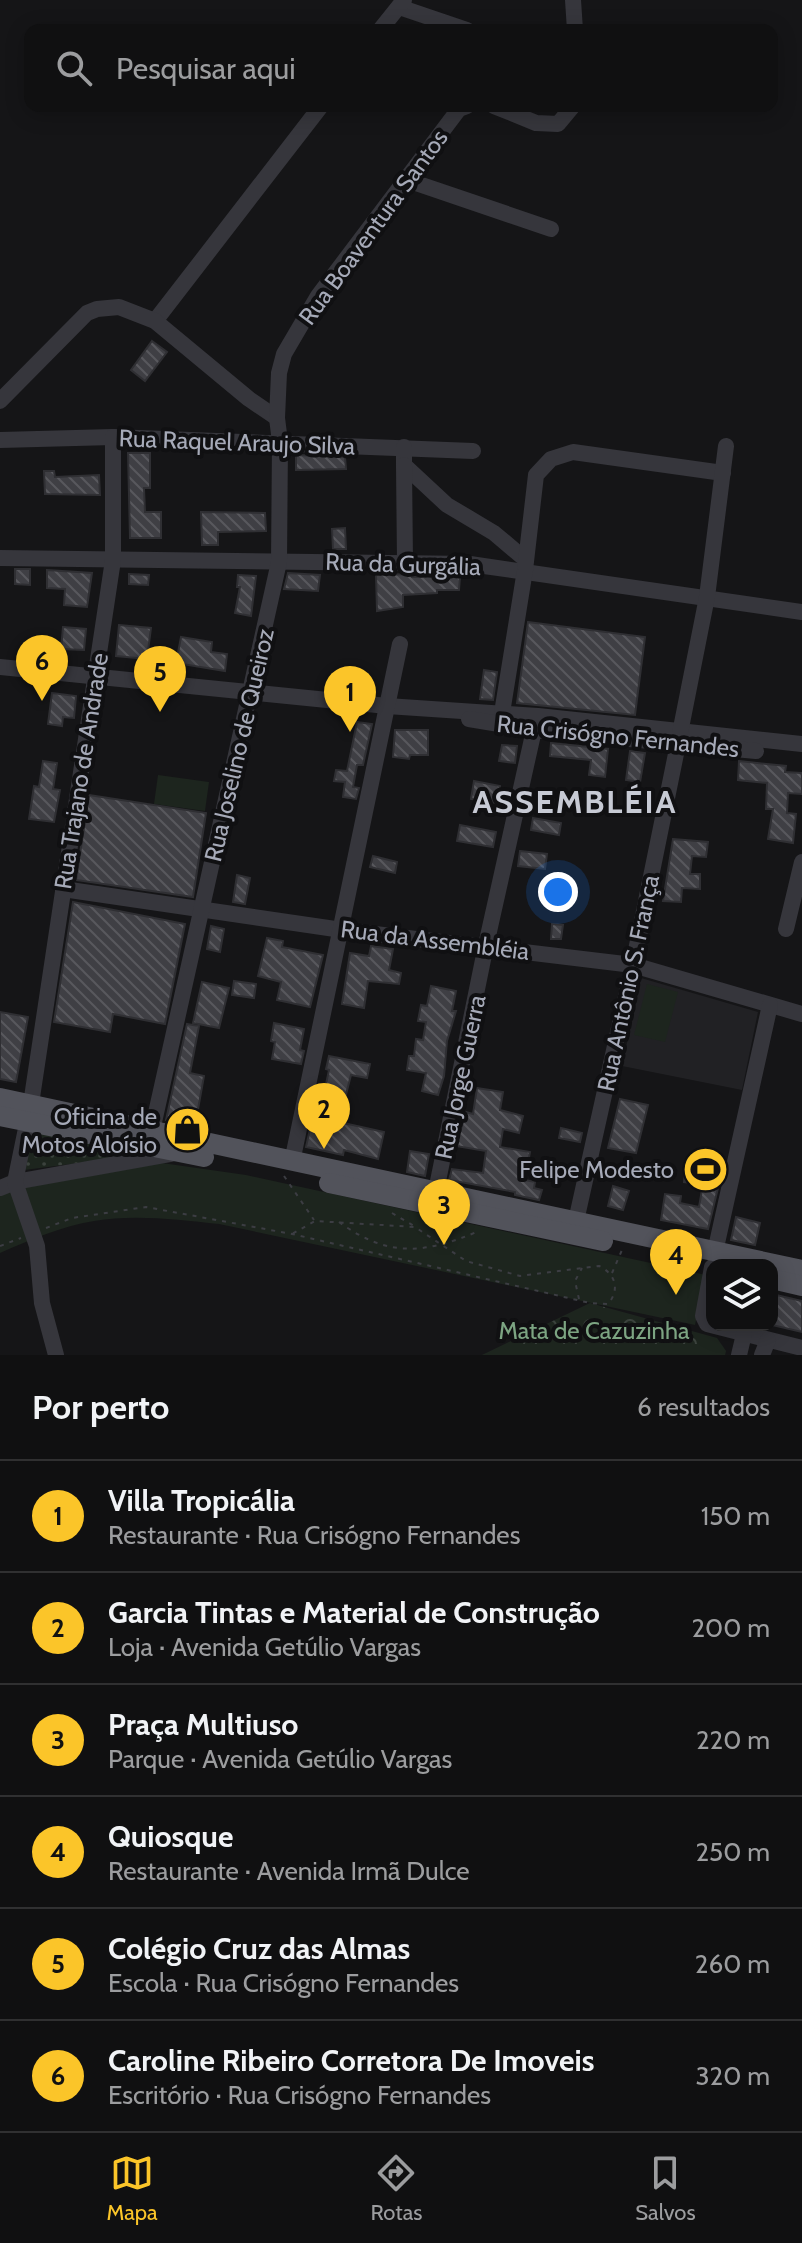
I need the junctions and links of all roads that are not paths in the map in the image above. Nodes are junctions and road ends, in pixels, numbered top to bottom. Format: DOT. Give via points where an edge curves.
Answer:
graph roads {
  1 [pos="573,0"];
  2 [pos="401,3"];
  3 [pos="385,24"];
  4 [pos="452,24"];
  5 [pos="575,24"];
  6 [pos="316,112"];
  7 [pos="457,112"];
  8 [pos="509,112"];
  9 [pos="568,112"];
  10 [pos="407,180"];
  11 [pos="551,229"];
  12 [pos="155,321"];
  13 [pos="284,354"];
  14 [pos="0,401"];
  15 [pos="277,418"];
  16 [pos="113,437"];
  17 [pos="0,440"];
  18 [pos="280,442"];
  19 [pos="726,446"];
  20 [pos="404,447"];
  21 [pos="473,451"];
  22 [pos="404,465"];
  23 [pos="723,473"];
  24 [pos="0,558"];
  25 [pos="113,560"];
  26 [pos="279,562"];
  27 [pos="405,562"];
  28 [pos="526,565"];
  29 [pos="707,597"];
  30 [pos="802,612"];
  31 [pos="400,644"];
  32 [pos="0,667"];
  33 [pos="96,678"];
  34 [pos="251,692"];
  35 [pos="387,706"];
  36 [pos="437,709"];
  37 [pos="502,713"];
  38 [pos="534,730"];
  39 [pos="679,738"];
  40 [pos="802,744"];
  41 [pos="802,755"];
  42 [pos="802,862"];
  43 [pos="63,889"];
  44 [pos="202,909"];
  45 [pos="786,929"];
  46 [pos="342,930"];
  47 [pos="486,945"];
  48 [pos="633,965"];
  49 [pos="770,1005"];
  50 [pos="802,1014"];
  51 [pos="0,1098"];
  52 [pos="29,1114"];
  53 [pos="0,1116"];
  54 [pos="152,1131"];
  55 [pos="183,1152"];
  56 [pos="287,1167"];
  57 [pos="7,1185"];
  58 [pos="436,1191"];
  59 [pos="576,1221"];
  60 [pos="714,1259"];
  61 [pos="706,1261"];
  62 [pos="706,1262"];
  63 [pos="778,1268"];
  64 [pos="802,1270"];
  65 [pos="778,1280"];
  66 [pos="802,1286"];
  67 [pos="733,1331"];
  68 [pos="744,1334"];
  69 [pos="765,1347"];
  70 [pos="802,1348"];
  71 [pos="56,1355"];
  72 [pos="739,1355"];
  1 -- 5 [label="street"];
  2 -- 3 [label="street"];
  2 -- 4 [label="street"];
  6 -- 12 [label="street"];
  7 -- 10 [label="street, Rua Boaventura Santos"];
  8 -- 9 [label="street" via="536,123 558,124"];
  10 -- 11 [label="street"];
  10 -- 13 [label="street, Rua Boaventura Santos" via="318,296"];
  12 -- 14 [label="street" via="119,307 87,313"];
  12 -- 15 [label="street"];
  13 -- 15 [label="street, Rua Joselino de Queiroz"];
  15 -- 18 [label="street, Rua Joselino de Queiroz"];
  16 -- 17 [label="street, Rua Raquel Araujo Silva"];
  16 -- 18 [label="street, Rua Raquel Araujo Silva"];
  16 -- 25 [label="street, Rua Trajano de Andrade"];
  18 -- 20 [label="street, Rua Raquel Araujo Silva"];
  18 -- 26 [label="street, Rua Joselino de Queiroz"];
  19 -- 23 [label="street, Rua Antônio S. França"];
  20 -- 21 [label="street, Rua Raquel Araujo Silva"];
  20 -- 22 [label="street"];
  22 -- 27 [label="street"];
  22 -- 28 [label="street" via="447,505 494,533"];
  23 -- 28 [label="street" via="573,452 551,459 536,475"];
  23 -- 29 [label="street, Rua Antônio S. França"];
  24 -- 25 [label="street, Rua da Gurgália"];
  25 -- 26 [label="street, Rua da Gurgália"];
  25 -- 33 [label="street, Rua Trajano de Andrade"];
  26 -- 27 [label="street, Rua da Gurgália"];
  26 -- 34 [label="street, Rua Joselino de Queiroz"];
  27 -- 28 [label="street, Rua da Gurgália"];
  28 -- 29 [label="street, Rua da Gurgália"];
  28 -- 37 [label="street"];
  29 -- 30 [label="street, Rua da Gurgália"];
  29 -- 39 [label="street, Rua Antônio S. França"];
  31 -- 35 [label="street"];
  32 -- 33 [label="street, Rua Crisógno Fernandes"];
  33 -- 34 [label="street, Rua Crisógno Fernandes"];
  33 -- 43 [label="street, Rua Trajano de Andrade"];
  34 -- 35 [label="street, Rua Crisógno Fernandes"];
  34 -- 44 [label="street, Rua Joselino de Queiroz"];
  35 -- 36 [label="street, Rua Crisógno Fernandes"];
  35 -- 46 [label="street"];
  36 -- 37 [label="street, Rua Crisógno Fernandes"];
  36 -- 38 [label="street, Rua Crisógno Fernandes"];
  37 -- 39 [label="street, Rua Crisógno Fernandes"];
  38 -- 39 [label="street, Rua Crisógno Fernandes"];
  38 -- 47 [label="street, Rua Jorge Guerra"];
  39 -- 40 [label="street, Rua Crisógno Fernandes"];
  39 -- 41 [label="street, Rua Crisógno Fernandes"];
  39 -- 48 [label="street, Rua Antônio S. França"];
  42 -- 45 [label="street"];
  43 -- 44 [label="street, Rua da Assembléia"];
  43 -- 52 [label="street, Rua Trajano de Andrade"];
  44 -- 46 [label="street, Rua da Assembléia"];
  44 -- 54 [label="street, Rua Joselino de Queiroz"];
  46 -- 47 [label="street, Rua da Assembléia"];
  46 -- 56 [label="street"];
  47 -- 48 [label="street, Rua da Assembléia"];
  47 -- 58 [label="street, Rua Jorge Guerra"];
  48 -- 49 [label="street, Rua da Assembléia"];
  48 -- 59 [label="street, Rua Antônio S. França"];
  49 -- 50 [label="street, Rua da Assembléia"];
  49 -- 60 [label="street"];
  51 -- 52 [label="main road"];
  52 -- 53 [label="main road"];
  52 -- 54 [label="main road"];
  52 -- 55 [label="main road"];
  52 -- 57 [label="street, Rua Trajano de Andrade"];
  54 -- 56 [label="main road"];
  55 -- 56 [label="main road"];
  55 -- 57 [label="street"];
  56 -- 58 [label="main road"];
  56 -- 62 [label="main road"];
  57 -- 71 [label="street" via="32,1233"];
  58 -- 59 [label="main road"];
  59 -- 61 [label="main road"];
  63 -- 64 [label="main road"];
  65 -- 66 [label="main road"];
  67 -- 68 [label="street"];
  68 -- 69 [label="street"];
  68 -- 72 [label="street"];
  69 -- 70 [label="street"];
}
